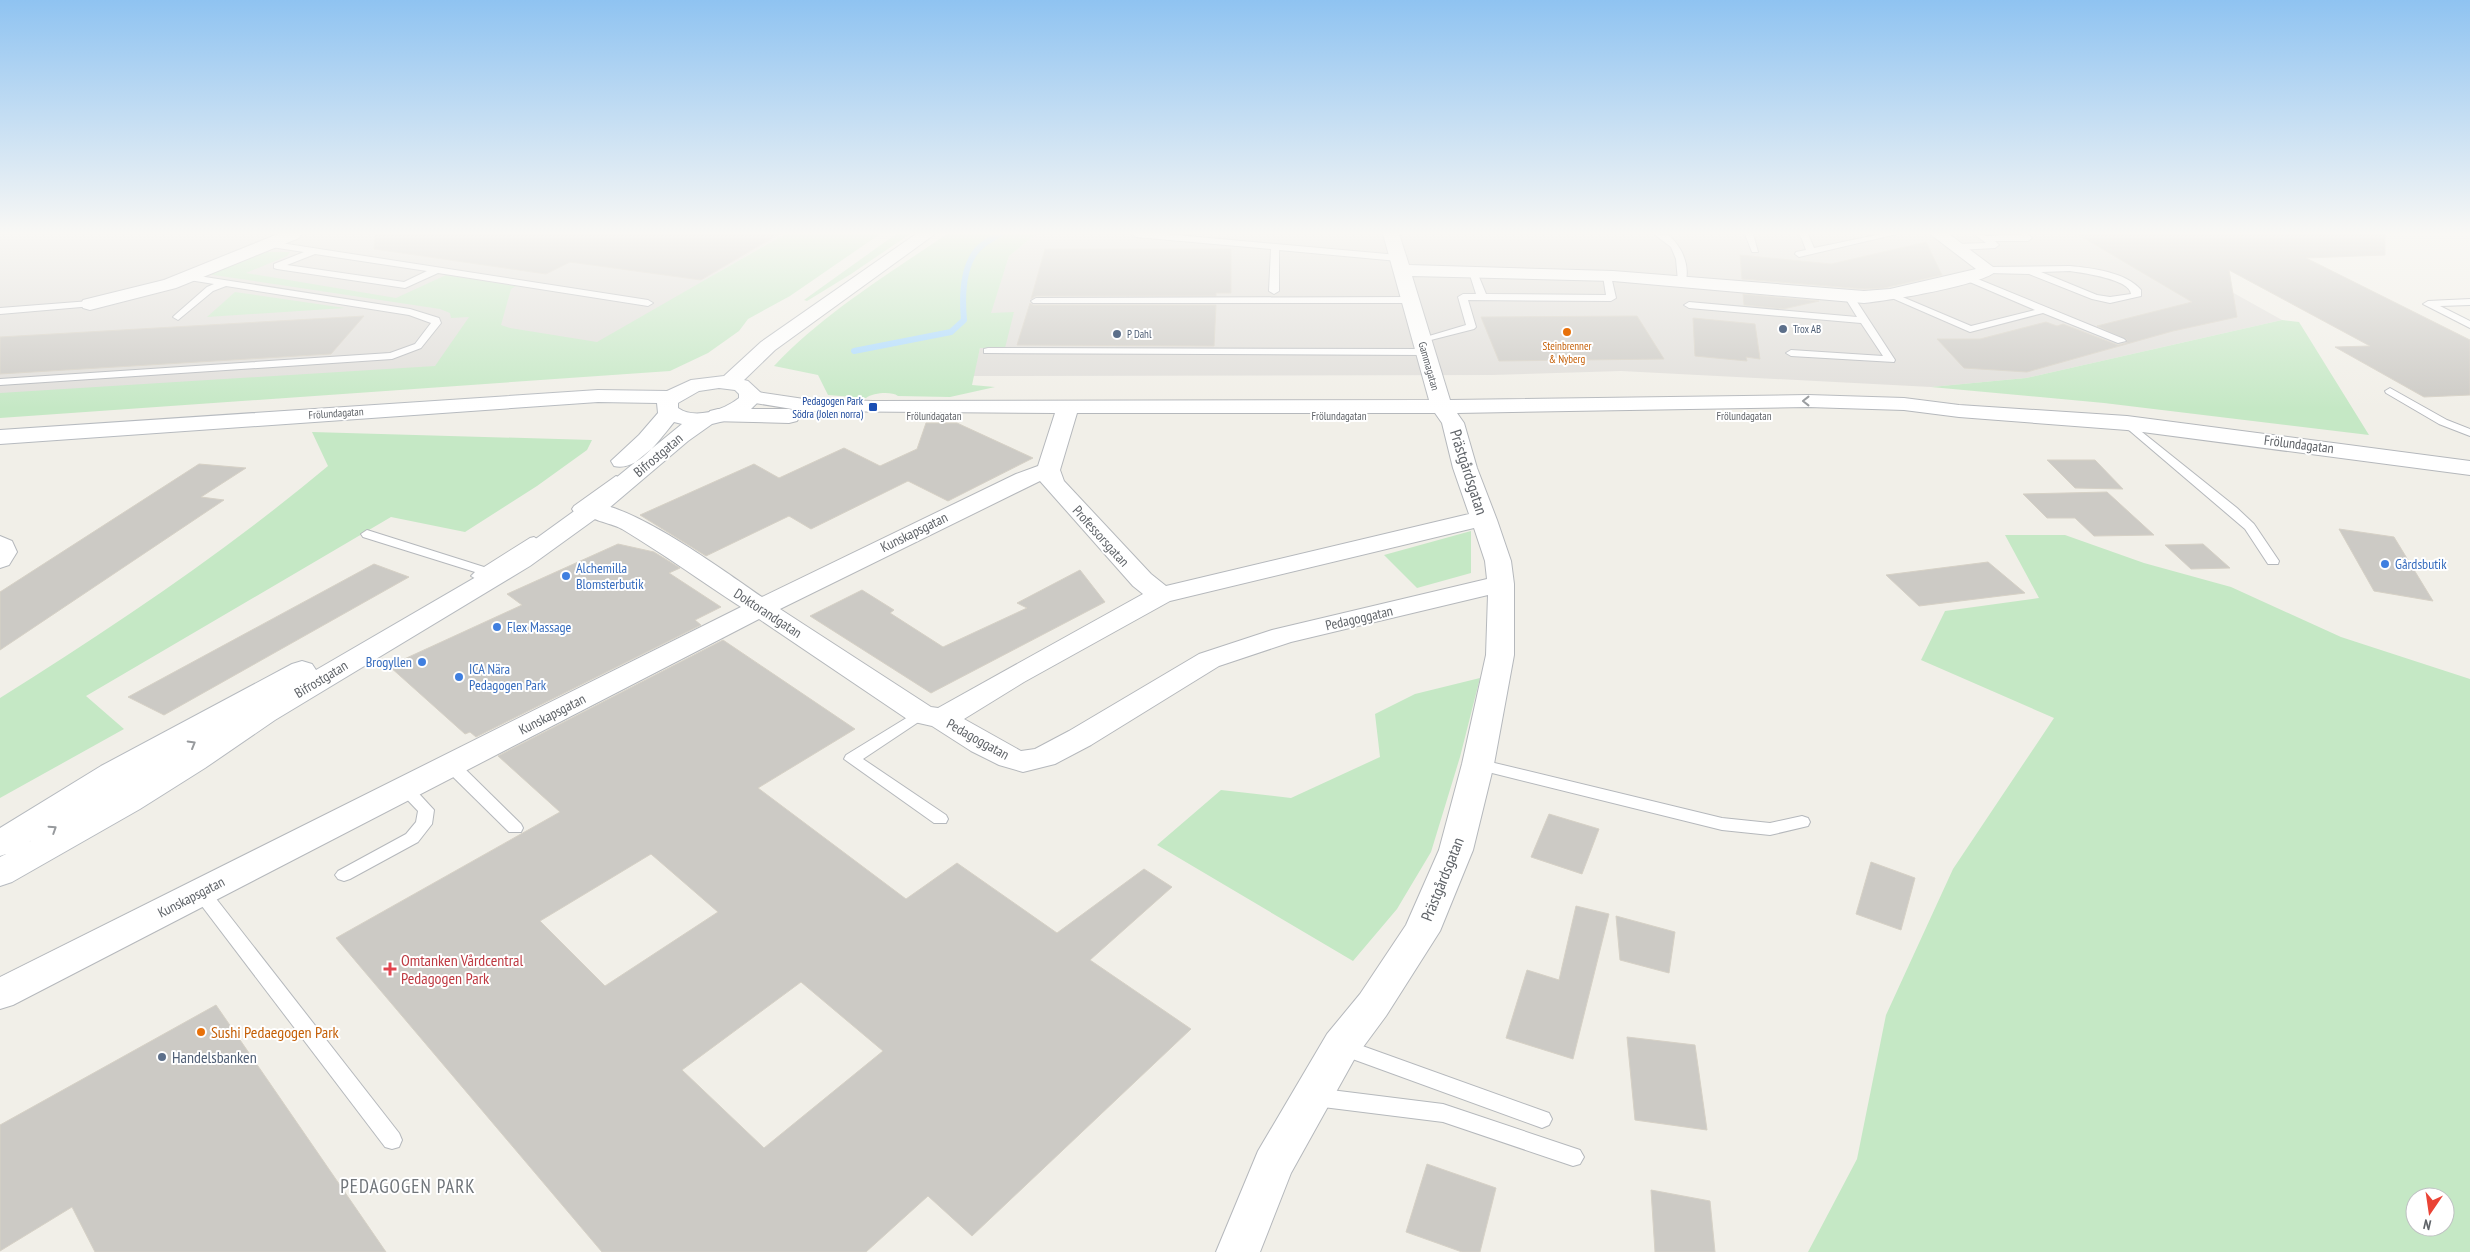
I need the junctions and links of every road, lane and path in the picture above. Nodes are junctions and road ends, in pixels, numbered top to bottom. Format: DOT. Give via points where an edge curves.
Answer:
graph roads {
  1 [pos="138,292"];
  2 [pos="206,292"];
  3 [pos="285,292"];
  4 [pos="580,292"];
  5 [pos="844,292"];
  6 [pos="1409,292"];
  7 [pos="1480,292"];
  8 [pos="1610,292"];
  9 [pos="1809,292"];
  10 [pos="1902,292"];
  11 [pos="2002,292"];
  12 [pos="2082,292"];
  13 [pos="2136,292"];
  14 [pos="1890,295"];
  15 [pos="1849,296"];
  16 [pos="1482,297"];
  17 [pos="1411,300"];
  18 [pos="1036,301"];
  19 [pos="2470,302"];
  20 [pos="648,303"];
  21 [pos="90,304"];
  22 [pos="1689,305"];
  23 [pos="2044,310"];
  24 [pos="0,311"];
  25 [pos="178,317"];
  26 [pos="1864,320"];
  27 [pos="2470,325"];
  28 [pos="2121,341"];
  29 [pos="1424,347"];
  30 [pos="988,351"];
  31 [pos="1791,353"];
  32 [pos="0,382"];
  33 [pos="729,383"];
  34 [pos="2390,391"];
  35 [pos="750,397"];
  36 [pos="671,405"];
  37 [pos="1445,411"];
  38 [pos="1066,412"];
  39 [pos="712,417"];
  40 [pos="2127,424"];
  41 [pos="2470,433"];
  42 [pos="0,437"];
  43 [pos="641,468"];
  44 [pos="2470,468"];
  45 [pos="1048,470"];
  46 [pos="593,509"];
  47 [pos="1485,520"];
  48 [pos="367,534"];
  49 [pos="0,544"];
  50 [pos="0,560"];
  51 [pos="2273,561"];
  52 [pos="487,572"];
  53 [pos="1501,584"];
  54 [pos="1161,595"];
  55 [pos="760,608"];
  56 [pos="932,716"];
  57 [pos="1478,764"];
  58 [pos="452,766"];
  59 [pos="405,789"];
  60 [pos="940,819"];
  61 [pos="1802,822"];
  62 [pos="515,828"];
  63 [pos="0,844"];
  64 [pos="0,868"];
  65 [pos="0,873"];
  66 [pos="344,875"];
  67 [pos="201,892"];
  68 [pos="0,994"];
  69 [pos="1341,1046"];
  70 [pos="1313,1096"];
  71 [pos="1542,1119"];
  72 [pos="392,1140"];
  73 [pos="1573,1157"];
  74 [pos="1238,1252"];
  1 -- 21 [label="street"];
  2 -- 25 [label="lane"];
  3 -- 32 [label="lane" via="410,312 428,316 436,323 418,346 392,356"];
  4 -- 20 [label="lane"];
  5 -- 33 [label="street" via="768,346"];
  6 -- 17 [label="street, Gammagatan"];
  7 -- 16 [label="lane"];
  8 -- 16 [label="lane" via="1611,298"];
  9 -- 15 [label="street"];
  10 -- 14 [label="street"];
  11 -- 23 [label="lane"];
  12 -- 13 [label="lane" via="2110,300 2136,296"];
  14 -- 15 [label="street"];
  14 -- 23 [label="lane" via="1970,329"];
  15 -- 26 [label="lane"];
  16 -- 29 [label="lane" via="1463,296 1471,327"];
  17 -- 18 [label="lane"];
  17 -- 29 [label="street, Gammagatan"];
  19 -- 27 [label="lane" via="2428,304"];
  21 -- 24 [label="lane"];
  22 -- 26 [label="lane"];
  23 -- 28 [label="lane"];
  26 -- 31 [label="lane" via="1890,360"];
  29 -- 30 [label="lane"];
  29 -- 37 [label="street, Gammagatan"];
  33 -- 35 [label="street" via="746,388"];
  33 -- 36 [label="street, Bifrostgatan" via="697,385"];
  34 -- 41 [label="lane" via="2436,418"];
  35 -- 38 [label="street, Frölundagatan" via="804,405"];
  35 -- 39 [label="street, Bifrostgatan" via="740,408"];
  36 -- 39 [label="street, Bifrostgatan" via="685,418"];
  36 -- 42 [label="street, Frölundagatan" via="598,396"];
  36 -- 52 [label="street, Bifrostgatan" via="647,440"];
  37 -- 38 [label="street, Frölundagatan"];
  37 -- 40 [label="street, Frölundagatan" via="1908,417 1959,411"];
  37 -- 47 [label="street, Prästgårdsgatan"];
  38 -- 39 [label="street, Frölundagatan"];
  38 -- 45 [label="street"];
  39 -- 43 [label="street, Bifrostgatan" via="686,432"];
  40 -- 44 [label="street, Frölundagatan"];
  40 -- 51 [label="lane" via="2233,511 2250,527"];
  43 -- 46 [label="street, Bifrostgatan"];
  43 -- 52 [label="lane" via="612,482 542,536"];
  45 -- 54 [label="street, Professorsgatan" via="1053,483 1142,580"];
  45 -- 55 [label="street, Kunskapsgatan"];
  46 -- 52 [label="street, Bifrostgatan" via="562,533"];
  46 -- 55 [label="street, Doktorandgatan" via="626,521 650,535"];
  47 -- 53 [label="street, Prästgårdsgatan" via="1498,561"];
  47 -- 54 [label="street, Pedagoggatan" via="1464,522"];
  48 -- 52 [label="lane"];
  49 -- 50 [label="street" via="5,551"];
  52 -- 63 [label="street, Bifrostgatan" via="112,774"];
  64 -- 52 [label="lane, one-way" via="50,831 135,777"];
  52 -- 65 [label="street, Bifrostgatan" via="194,761"];
  53 -- 56 [label="street, Pedagoggatan" via="1282,636 1209,660 1080,738 1044,757 1023,762"];
  53 -- 57 [label="street, Prästgårdsgatan" via="1500,655"];
  54 -- 56 [label="street, Pedagoggatan" via="1014,676"];
  55 -- 56 [label="street, Doktorandgatan"];
  55 -- 58 [label="street, Kunskapsgatan"];
  56 -- 60 [label="lane" via="852,759"];
  57 -- 61 [label="lane" via="1722,824 1770,829"];
  57 -- 69 [label="street, Prästgårdsgatan" via="1456,850 1422,930 1373,1005"];
  58 -- 59 [label="street, Kunskapsgatan"];
  58 -- 62 [label="lane"];
  59 -- 66 [label="lane" via="426,810 424,824 412,838"];
  59 -- 67 [label="street, Kunskapsgatan"];
  67 -- 68 [label="street, Kunskapsgatan"];
  67 -- 72 [label="lane"];
  69 -- 70 [label="street, Prästgårdsgatan"];
  69 -- 71 [label="lane"];
  70 -- 73 [label="lane" via="1443,1113"];
  70 -- 74 [label="street, Prästgårdsgatan" via="1273,1165"];
}
